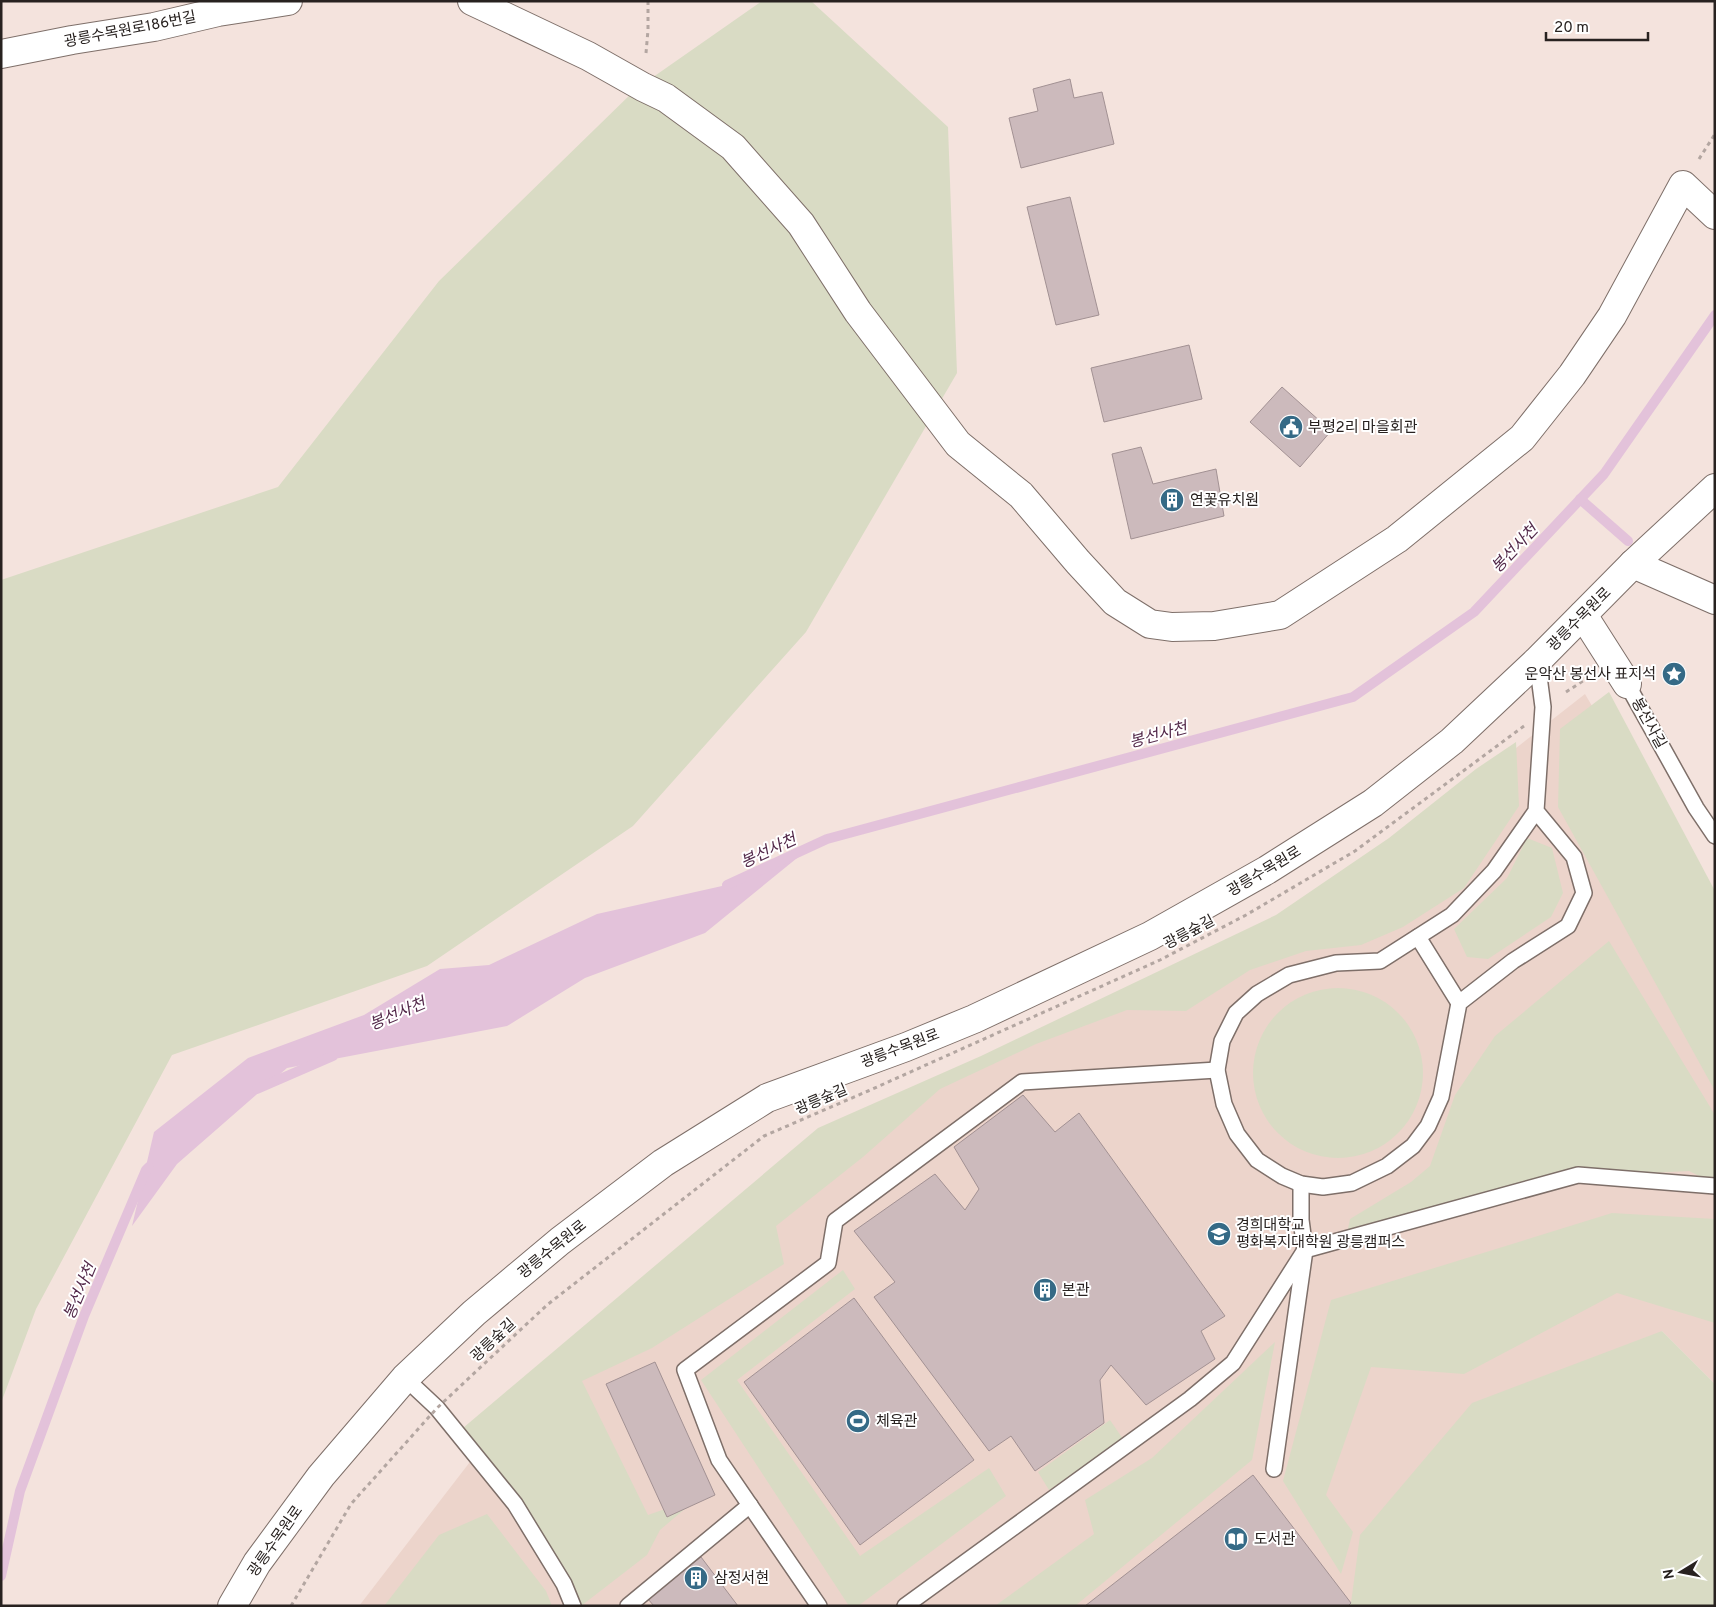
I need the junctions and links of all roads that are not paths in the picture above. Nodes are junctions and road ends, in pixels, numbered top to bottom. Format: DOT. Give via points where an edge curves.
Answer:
graph roads {
  1 [pos="288,1"];
  2 [pos="472,1"];
  3 [pos="1,54"];
  4 [pos="1715,215"];
  5 [pos="1715,488"];
  6 [pos="1633,564"];
  7 [pos="1715,600"];
  8 [pos="1583,615"];
  9 [pos="1537,661"];
  10 [pos="1627,684"];
  11 [pos="1696,808"];
  12 [pos="1536,811"];
  13 [pos="1715,820"];
  14 [pos="1715,836"];
  15 [pos="1418,937"];
  16 [pos="1460,1002"];
  17 [pos="1217,1070"];
  18 [pos="1301,1184"];
  19 [pos="1715,1186"];
  20 [pos="1305,1250"];
  21 [pos="405,1378"];
  22 [pos="1274,1469"];
  23 [pos="750,1505"];
  24 [pos="232,1606"];
  25 [pos="573,1606"];
  26 [pos="628,1606"];
  27 [pos="819,1606"];
  28 [pos="905,1606"];
  1 -- 3 [label="street, 광릉수목원로186번길"];
  2 -- 4 [label="street" via="588,56 666,98 733,147 801,224 858,312 958,444 1021,495 1115,602 1150,624 1214,626 1280,615 1398,539 1522,438 1572,375 1612,316 1682,185"];
  5 -- 6 [label="street, 광릉수목원로"];
  6 -- 7 [label="street"];
  6 -- 8 [label="street, 광릉수목원로"];
  8 -- 9 [label="street, 광릉수목원로"];
  8 -- 10 [label="street, 봉선사길"];
  9 -- 12 [label="lane" via="1542,707"];
  9 -- 21 [label="street, 광릉수목원로" via="1452,741 1373,803 1267,870 1142,940 974,1019 767,1098 704,1136 560,1241 474,1313"];
  10 -- 11 [label="lane, 봉선사길"];
  11 -- 13 [label="lane, 봉선사길"];
  11 -- 14 [label="lane, 봉선사길"];
  12 -- 15 [label="lane" via="1488,878 1452,915"];
  12 -- 16 [label="lane" via="1574,857 1584,893 1568,926 1512,961"];
  15 -- 16 [label="lane"];
  15 -- 17 [label="lane" via="1380,961 1336,964 1289,975 1257,994 1236,1013 1222,1041"];
  16 -- 18 [label="lane" via="1441,1096 1428,1126 1413,1146 1387,1166 1352,1183 1323,1187"];
  17 -- 18 [label="lane" via="1224,1104 1237,1134 1257,1160"];
  17 -- 23 [label="lane" via="1022,1082 836,1221 828,1263 685,1370 718,1460"];
  18 -- 20 [label="lane"];
  19 -- 20 [label="lane" via="1578,1175"];
  20 -- 22 [label="lane"];
  20 -- 28 [label="lane" via="1234,1363 1190,1399"];
  21 -- 24 [label="street, 광릉수목원로" via="321,1476 258,1563"];
  21 -- 25 [label="lane" via="437,1408 515,1504 564,1584"];
  23 -- 26 [label="lane"];
  23 -- 27 [label="lane"];
}
